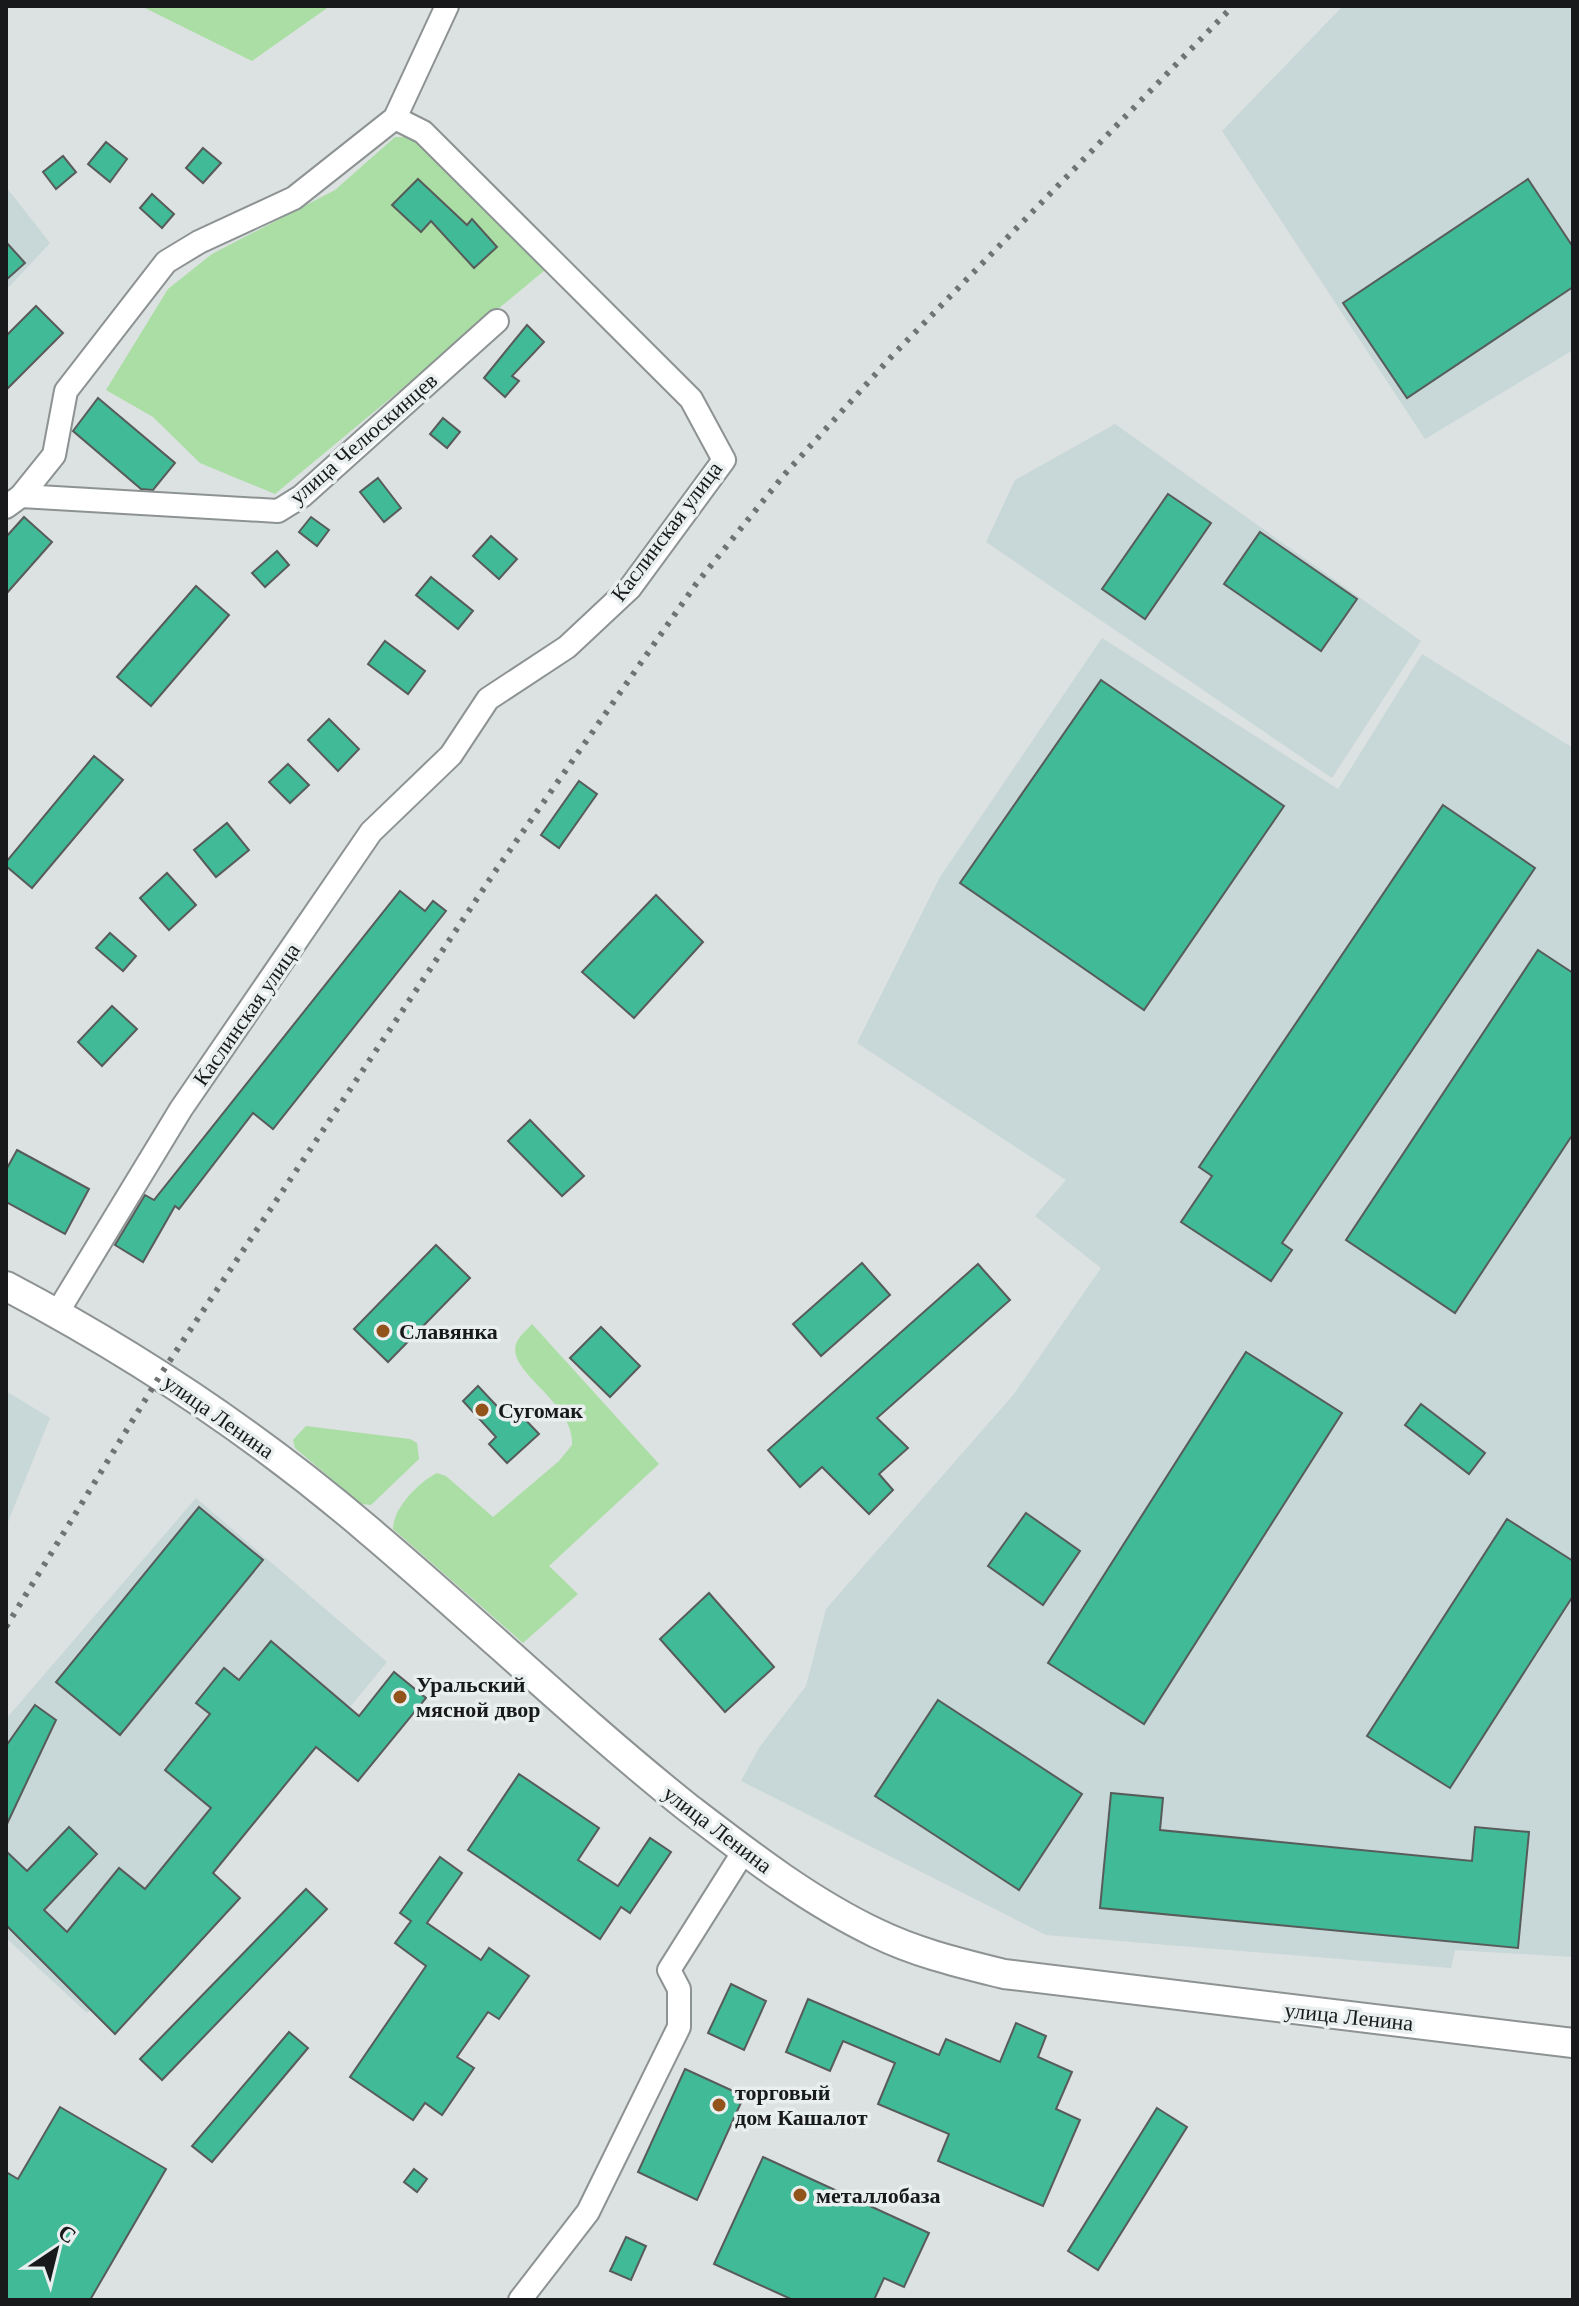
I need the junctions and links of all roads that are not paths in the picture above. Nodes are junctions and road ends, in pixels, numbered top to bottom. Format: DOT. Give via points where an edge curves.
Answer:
graph roads {
  1 [pos="447,6"];
  2 [pos="395,118"];
  3 [pos="497,321"];
  4 [pos="13,502"];
  5 [pos="6,1286"];
  6 [pos="57,1313"];
  7 [pos="744,1851"];
  8 [pos="1573,2043"];
  9 [pos="520,2300"];
  1 -- 2 [label="street, улица Челюскинцев"];
  2 -- 4 [label="street, улица Челюскинцев" via="294,198 166,262 66,391 54,455"];
  2 -- 6 [label="street, Каслинская улица" via="423,132 691,399 724,460 630,588 567,647 488,699 451,755 371,832 181,1109"];
  3 -- 4 [label="street, улица Челюскинцев" via="302,496 278,511"];
  5 -- 6 [label="main road, улица Ленина"];
  6 -- 7 [label="main road, улица Ленина" via="161,1374 257,1440 365,1527 631,1762"];
  7 -- 8 [label="main road, улица Ленина" via="875,1933 931,1956 1004,1974"];
  7 -- 9 [label="street" via="669,1970 679,1989 679,2027 588,2212"];
}
